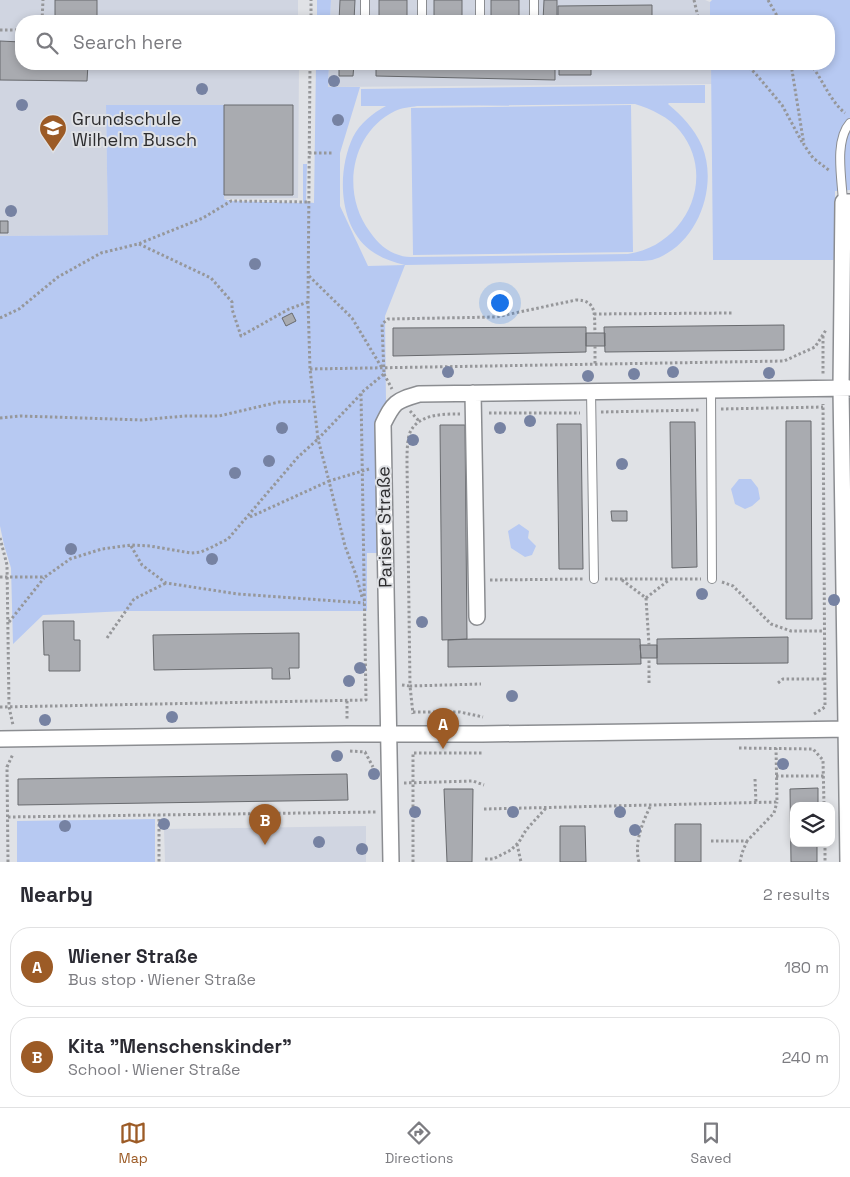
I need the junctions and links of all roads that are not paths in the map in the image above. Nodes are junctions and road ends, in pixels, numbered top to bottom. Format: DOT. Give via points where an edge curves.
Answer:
graph roads {
  1 [pos="366,0"];
  2 [pos="422,0"];
  3 [pos="480,0"];
  4 [pos="534,0"];
  5 [pos="365,15"];
  6 [pos="422,15"];
  7 [pos="480,15"];
  8 [pos="534,15"];
  9 [pos="850,123"];
  10 [pos="847,202"];
  11 [pos="846,388"];
  12 [pos="710,390"];
  13 [pos="592,391"];
  14 [pos="473,393"];
  15 [pos="594,579"];
  16 [pos="712,579"];
  17 [pos="477,617"];
  18 [pos="848,729"];
  19 [pos="388,734"];
  20 [pos="0,739"];
  21 [pos="391,862"];
  22 [pos="848,862"];
  1 -- 5 [label="lane"];
  2 -- 6 [label="lane"];
  3 -- 7 [label="lane"];
  4 -- 8 [label="lane"];
  9 -- 10 [label="lane" via="841,142"];
  10 -- 11 [label="street"];
  11 -- 12 [label="street, Pariser Straße"];
  11 -- 18 [label="street"];
  12 -- 13 [label="street, Pariser Straße"];
  12 -- 16 [label="lane"];
  13 -- 14 [label="street, Pariser Straße"];
  13 -- 15 [label="lane"];
  14 -- 17 [label="street"];
  14 -- 19 [label="street, Pariser Straße" via="419,394 399,400 382,424"];
  18 -- 19 [label="street"];
  18 -- 22 [label="street"];
  19 -- 20 [label="street"];
  19 -- 21 [label="street, Pariser Straße"];
}
